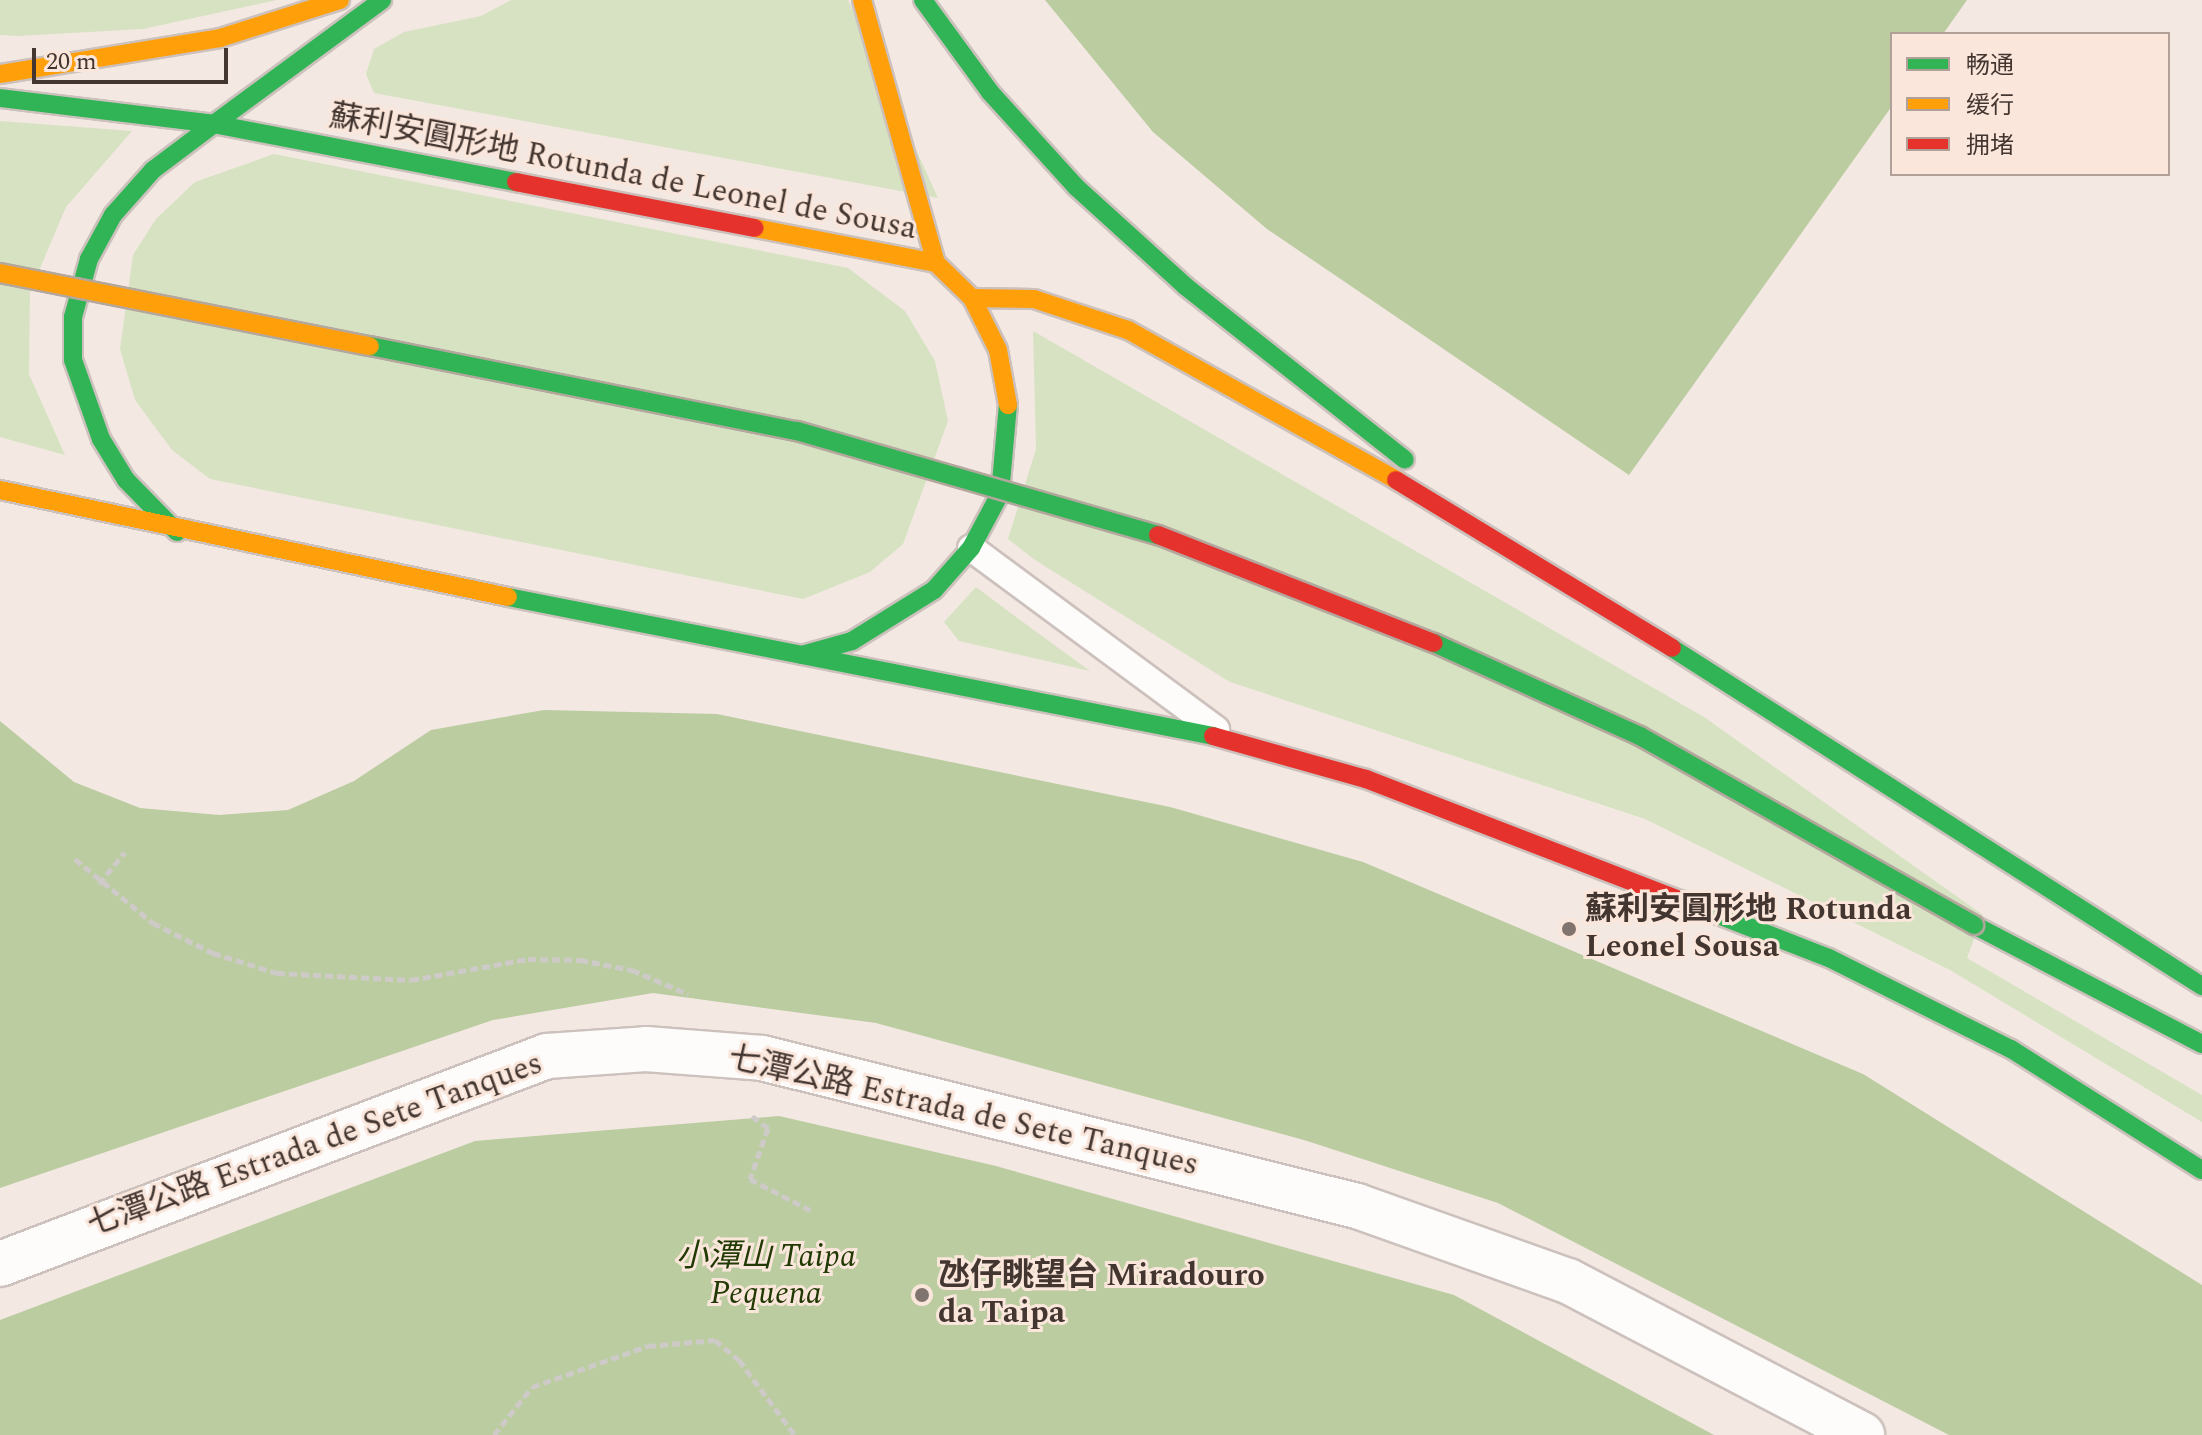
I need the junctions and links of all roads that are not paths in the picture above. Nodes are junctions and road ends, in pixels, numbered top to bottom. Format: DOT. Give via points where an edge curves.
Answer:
graph roads {
  1 [pos="340,0"];
  2 [pos="382,0"];
  3 [pos="862,0"];
  4 [pos="923,0"];
  5 [pos="0,74"];
  6 [pos="0,98"];
  7 [pos="214,124"];
  8 [pos="936,263"];
  9 [pos="0,273"];
  10 [pos="972,298"];
  11 [pos="0,490"];
  12 [pos="177,532"];
  13 [pos="1510,544"];
  14 [pos="971,548"];
  15 [pos="796,657"];
  16 [pos="1230,739"];
  17 [pos="2202,986"];
  18 [pos="2202,1044"];
  19 [pos="2202,1170"];
  20 [pos="0,1264"];
  21 [pos="1862,1435"];
  1 -- 5 [label="main road" via="220,38"];
  2 -- 7 [label="main road"];
  3 -- 8 [label="main road"];
  4 -- 13 [label="main road" via="990,92 1098,207 1185,286"];
  6 -- 7 [label="main road, 蘇利安圓形地 Rotunda de Leonel de Sousa"];
  7 -- 8 [label="main road, 蘇利安圓形地 Rotunda de Leonel de Sousa"];
  7 -- 12 [label="main road" via="153,170 113,215 89,259 73,317 73,360 101,439 126,480"];
  8 -- 10 [label="main road, 蘇利安圓形地 Rotunda de Leonel de Sousa"];
  9 -- 18 [label="main road, bridge" via="797,431 1120,520 1500,669 1640,736 1974,925"];
  10 -- 13 [label="main road" via="1034,299 1128,330"];
  10 -- 14 [label="main road, 蘇利安圓形地 Rotunda de Leonel de Sousa" via="998,350 1011,418 1000,494"];
  11 -- 12 [label="main road"];
  12 -- 15 [label="main road"];
  13 -- 17 [label="main road"];
  14 -- 15 [label="main road, 蘇利安圓形地 Rotunda de Leonel de Sousa" via="899,617"];
  14 -- 16 [label="lane"];
  15 -- 16 [label="main road"];
  16 -- 19 [label="main road" via="1453,810 1829,958 2011,1049"];
  20 -- 21 [label="street, 七潭公路 Estrada de Sete Tanques" via="547,1056 646,1049 709,1053 762,1058 1357,1206 1568,1281"];
}
